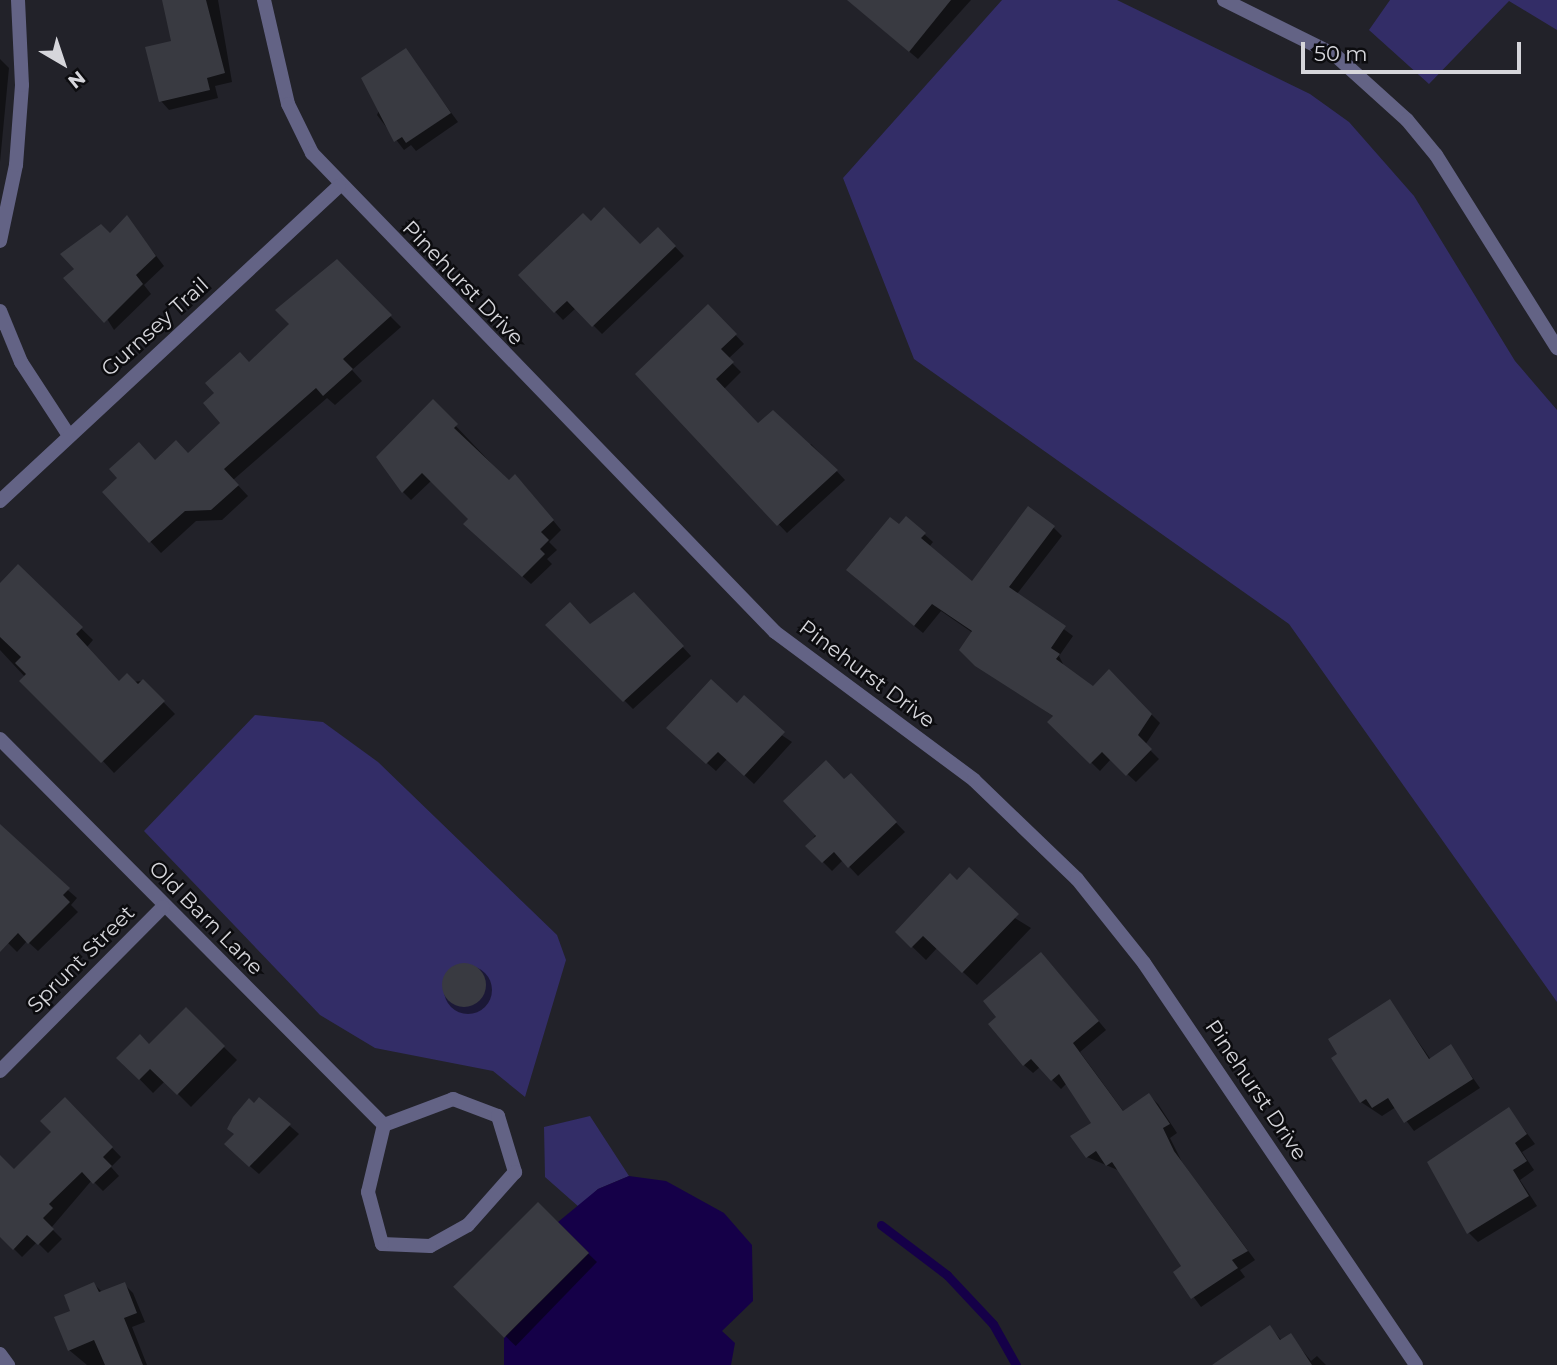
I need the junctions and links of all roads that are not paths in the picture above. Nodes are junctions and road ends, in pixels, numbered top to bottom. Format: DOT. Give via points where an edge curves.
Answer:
graph roads {
  1 [pos="18,0"];
  2 [pos="264,0"];
  3 [pos="1224,0"];
  4 [pos="340,186"];
  5 [pos="0,241"];
  6 [pos="0,311"];
  7 [pos="1557,348"];
  8 [pos="68,434"];
  9 [pos="0,500"];
  10 [pos="0,739"];
  11 [pos="163,907"];
  12 [pos="0,1071"];
  13 [pos="384,1125"];
  14 [pos="0,1354"];
  15 [pos="8,1365"];
  16 [pos="1416,1365"];
  1 -- 5 [label="street" via="21,99"];
  2 -- 4 [label="street, Pinehurst Drive" via="295,123"];
  3 -- 7 [label="street" via="1335,55 1407,120 1436,155"];
  4 -- 8 [label="street, Gurnsey Trail"];
  4 -- 16 [label="street, Pinehurst Drive" via="775,632 974,780 1077,879 1144,963"];
  6 -- 8 [label="street" via="21,362"];
  8 -- 9 [label="street, Gurnsey Trail"];
  10 -- 11 [label="street, Old Barn Lane"];
  11 -- 12 [label="street, Sprunt Street"];
  11 -- 13 [label="street, Old Barn Lane"];
  13 -- 13 [label="street" via="368,1192 382,1244 430,1246 468,1225 515,1172 498,1116 453,1099"];
  14 -- 15 [label="street"];
}
